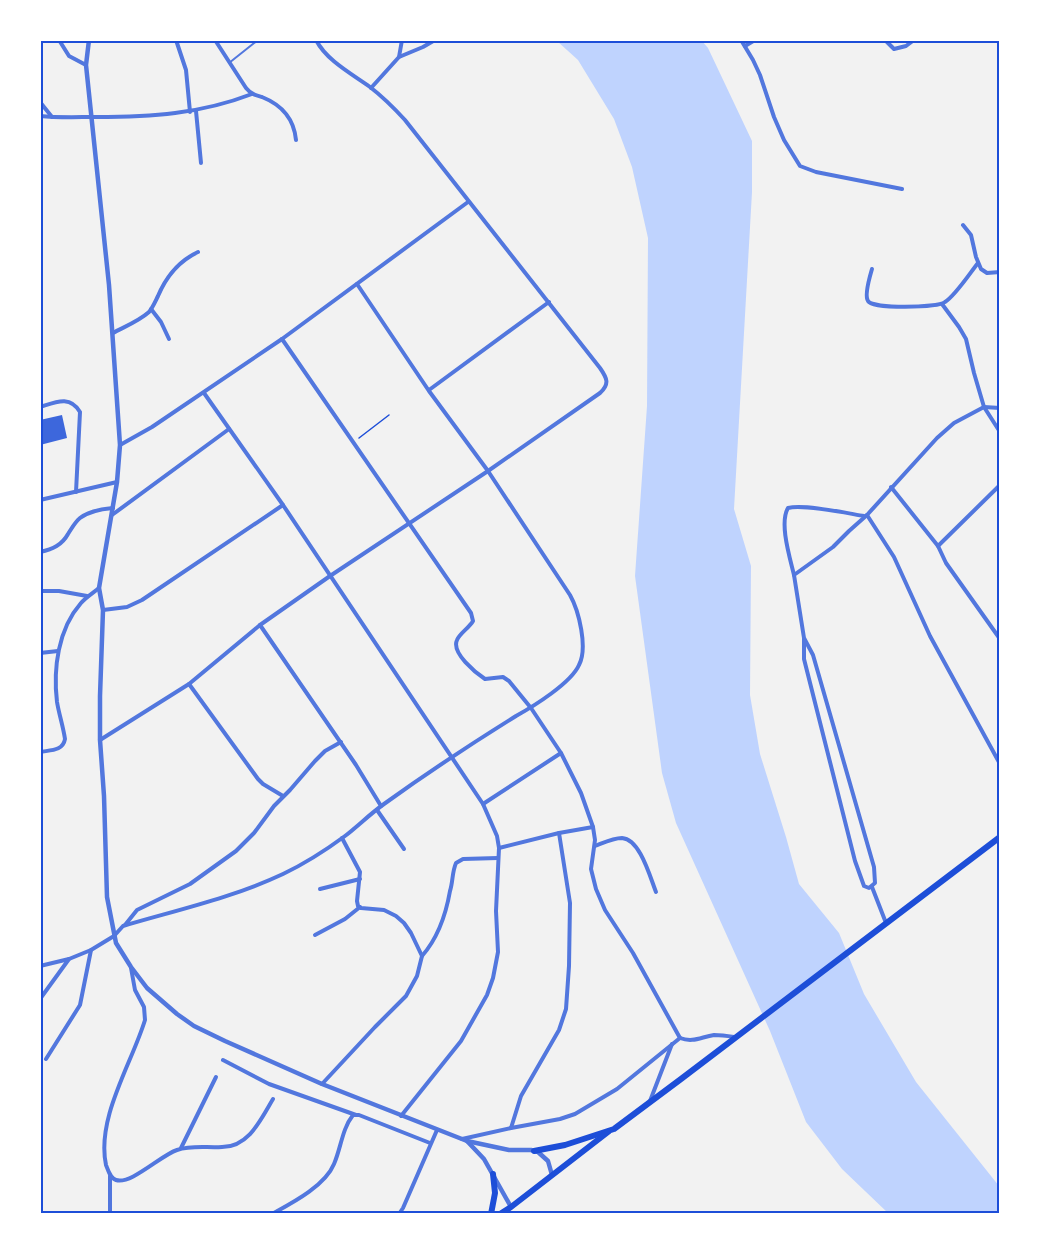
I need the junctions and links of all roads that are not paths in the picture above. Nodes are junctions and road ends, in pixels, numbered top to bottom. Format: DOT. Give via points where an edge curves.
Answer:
graph roads {
  1 [pos="59,40"];
  2 [pos="89,40"];
  3 [pos="176,40"];
  4 [pos="215,40"];
  5 [pos="258,40"];
  6 [pos="280,40"];
  7 [pos="288,40"];
  8 [pos="316,40"];
  9 [pos="402,40"];
  10 [pos="435,40"];
  11 [pos="741,40"];
  12 [pos="755,40"];
  13 [pos="885,40"];
  14 [pos="914,40"];
  15 [pos="745,46"];
  16 [pos="399,57"];
  17 [pos="229,63"];
  18 [pos="86,65"];
  19 [pos="372,88"];
  20 [pos="252,94"];
  21 [pos="40,102"];
  22 [pos="196,111"];
  23 [pos="190,112"];
  24 [pos="40,117"];
  25 [pos="90,117"];
  26 [pos="52,118"];
  27 [pos="296,140"];
  28 [pos="201,163"];
  29 [pos="902,189"];
  30 [pos="468,202"];
  31 [pos="963,225"];
  32 [pos="198,252"];
  33 [pos="978,263"];
  34 [pos="872,269"];
  35 [pos="999,272"];
  36 [pos="357,284"];
  37 [pos="549,302"];
  38 [pos="942,304"];
  39 [pos="151,309"];
  40 [pos="112,333"];
  41 [pos="169,339"];
  42 [pos="282,339"];
  43 [pos="429,391"];
  44 [pos="204,393"];
  45 [pos="40,406"];
  46 [pos="984,407"];
  47 [pos="999,408"];
  48 [pos="229,429"];
  49 [pos="999,432"];
  50 [pos="120,445"];
  51 [pos="488,471"];
  52 [pos="117,482"];
  53 [pos="999,485"];
  54 [pos="891,487"];
  55 [pos="76,492"];
  56 [pos="40,500"];
  57 [pos="283,505"];
  58 [pos="113,508"];
  59 [pos="112,515"];
  60 [pos="866,516"];
  61 [pos="409,524"];
  62 [pos="938,546"];
  63 [pos="40,552"];
  64 [pos="794,575"];
  65 [pos="330,576"];
  66 [pos="99,588"];
  67 [pos="40,591"];
  68 [pos="87,597"];
  69 [pos="103,610"];
  70 [pos="260,625"];
  71 [pos="804,638"];
  72 [pos="999,639"];
  73 [pos="58,651"];
  74 [pos="40,653"];
  75 [pos="189,684"];
  76 [pos="531,708"];
  77 [pos="100,740"];
  78 [pos="340,742"];
  79 [pos="40,752"];
  80 [pos="561,753"];
  81 [pos="450,757"];
  82 [pos="999,764"];
  83 [pos="283,796"];
  84 [pos="483,804"];
  85 [pos="379,808"];
  86 [pos="593,827"];
  87 [pos="559,833"];
  88 [pos="999,837"];
  89 [pos="342,838"];
  90 [pos="595,846"];
  91 [pos="499,848"];
  92 [pos="404,849"];
  93 [pos="498,858"];
  94 [pos="360,879"];
  95 [pos="872,887"];
  96 [pos="320,889"];
  97 [pos="656,892"];
  98 [pos="360,907"];
  99 [pos="886,923"];
  100 [pos="123,926"];
  101 [pos="315,935"];
  102 [pos="114,936"];
  103 [pos="91,950"];
  104 [pos="422,956"];
  105 [pos="69,959"];
  106 [pos="40,966"];
  107 [pos="131,968"];
  108 [pos="40,999"];
  109 [pos="737,1036"];
  110 [pos="680,1038"];
  111 [pos="673,1043"];
  112 [pos="46,1059"];
  113 [pos="223,1060"];
  114 [pos="216,1077"];
  115 [pos="322,1084"];
  116 [pos="273,1099"];
  117 [pos="649,1102"];
  118 [pos="357,1115"];
  119 [pos="401,1116"];
  120 [pos="511,1128"];
  121 [pos="614,1129"];
  122 [pos="437,1130"];
  123 [pos="465,1140"];
  124 [pos="430,1143"];
  125 [pos="181,1149"];
  126 [pos="534,1151"];
  127 [pos="493,1174"];
  128 [pos="552,1174"];
  129 [pos="110,1175"];
  130 [pos="511,1207"];
  131 [pos="110,1214"];
  132 [pos="272,1214"];
  133 [pos="399,1214"];
  134 [pos="490,1214"];
  135 [pos="500,1214"];
  1 -- 18 [label="street" via="72,58"];
  2 -- 18 [label="street"];
  3 -- 23 [label="street" via="186,70"];
  4 -- 17 [label="street"];
  5 -- 17 [label="lane"];
  6 -- 7 [label="street"];
  8 -- 19 [label="street" via="333,60"];
  9 -- 16 [label="street"];
  10 -- 16 [label="street"];
  11 -- 15 [label="street"];
  12 -- 15 [label="street"];
  13 -- 14 [label="street" via="894,49"];
  15 -- 29 [label="street" via="781,133 800,166"];
  16 -- 19 [label="street"];
  17 -- 20 [label="street"];
  18 -- 25 [label="street"];
  19 -- 30 [label="street" via="405,120"];
  20 -- 22 [label="street"];
  20 -- 27 [label="street" via="274,103 289,116"];
  21 -- 26 [label="street"];
  22 -- 23 [label="street"];
  22 -- 28 [label="street"];
  23 -- 25 [label="street"];
  24 -- 26 [label="street"];
  25 -- 26 [label="street"];
  25 -- 40 [label="street"];
  30 -- 36 [label="street"];
  30 -- 37 [label="street"];
  31 -- 33 [label="street" via="971,235"];
  32 -- 39 [label="street" via="174,269"];
  33 -- 35 [label="street" via="984,272"];
  33 -- 38 [label="street"];
  34 -- 38 [label="street" via="868,303"];
  36 -- 42 [label="street"];
  36 -- 43 [label="street"];
  37 -- 43 [label="street"];
  37 -- 51 [label="street" via="605,375 606,386"];
  38 -- 46 [label="street" via="968,344"];
  39 -- 40 [label="street"];
  39 -- 41 [label="street"];
  40 -- 50 [label="street"];
  42 -- 44 [label="street"];
  42 -- 61 [label="street"];
  43 -- 51 [label="street"];
  44 -- 48 [label="street"];
  44 -- 50 [label="street"];
  45 -- 55 [label="street" via="62,401 74,404 80,412"];
  46 -- 47 [label="street"];
  46 -- 49 [label="street"];
  46 -- 54 [label="street" via="954,423"];
  48 -- 57 [label="street"];
  48 -- 59 [label="street"];
  50 -- 52 [label="street"];
  51 -- 61 [label="street"];
  51 -- 76 [label="street" via="570,595 580,620 583,651 578,668"];
  52 -- 55 [label="street"];
  52 -- 58 [label="street"];
  53 -- 62 [label="street"];
  54 -- 60 [label="street"];
  54 -- 62 [label="street"];
  55 -- 56 [label="street"];
  57 -- 65 [label="street"];
  57 -- 69 [label="street" via="141,600 128,607"];
  58 -- 59 [label="street"];
  58 -- 63 [label="street" via="80,518 60,545"];
  59 -- 66 [label="street"];
  60 -- 64 [label="street" via="833,547"];
  60 -- 64 [label="street" via="788,508 785,531"];
  60 -- 82 [label="street" via="894,557 930,636"];
  61 -- 65 [label="street"];
  61 -- 76 [label="street" via="473,616 472,624 456,642 460,655 485,679 507,679"];
  62 -- 72 [label="street"];
  64 -- 71 [label="street"];
  65 -- 70 [label="street"];
  65 -- 81 [label="street"];
  66 -- 68 [label="street"];
  66 -- 69 [label="street"];
  67 -- 68 [label="street"];
  68 -- 73 [label="street" via="71,618"];
  69 -- 77 [label="street"];
  70 -- 75 [label="street"];
  70 -- 78 [label="street"];
  71 -- 95 [label="street" via="813,655 864,831 875,878"];
  71 -- 95 [label="street" via="804,659 855,861 864,886"];
  73 -- 74 [label="street"];
  73 -- 79 [label="street" via="56,694 65,739 60,748"];
  75 -- 77 [label="street"];
  75 -- 83 [label="street" via="258,779"];
  76 -- 80 [label="street"];
  76 -- 81 [label="street"];
  77 -- 102 [label="street" via="107,897"];
  78 -- 83 [label="street" via="325,751"];
  78 -- 85 [label="street"];
  80 -- 84 [label="street"];
  80 -- 86 [label="street"];
  81 -- 84 [label="street"];
  81 -- 85 [label="street"];
  83 -- 100 [label="street" via="236,851 190,884 136,910"];
  84 -- 91 [label="street"];
  85 -- 89 [label="street"];
  85 -- 92 [label="street"];
  86 -- 87 [label="street"];
  86 -- 90 [label="street"];
  87 -- 91 [label="street"];
  87 -- 120 [label="street" via="570,903 566,1009 559,1030 521,1096"];
  88 -- 99 [label="main road"];
  89 -- 94 [label="street" via="359,868"];
  89 -- 100 [label="street" via="300,865 246,890"];
  90 -- 97 [label="street" via="618,838 630,841 639,851"];
  90 -- 110 [label="street" via="591,869 605,910"];
  91 -- 93 [label="street"];
  93 -- 104 [label="street" via="463,859 456,863 441,922"];
  93 -- 119 [label="street" via="498,952 487,995 461,1041"];
  94 -- 96 [label="street"];
  94 -- 98 [label="street"];
  95 -- 99 [label="street"];
  98 -- 101 [label="street"];
  98 -- 104 [label="street" via="384,910 404,922"];
  99 -- 109 [label="main road"];
  100 -- 102 [label="street"];
  102 -- 103 [label="street"];
  102 -- 107 [label="street"];
  103 -- 105 [label="street"];
  103 -- 112 [label="street" via="80,1005"];
  104 -- 115 [label="street" via="406,996"];
  105 -- 106 [label="street"];
  105 -- 108 [label="street"];
  107 -- 115 [label="street" via="160,1001 194,1026"];
  107 -- 129 [label="street" via="145,1020 108,1121 105,1158"];
  109 -- 110 [label="street"];
  109 -- 117 [label="main road"];
  110 -- 111 [label="street"];
  111 -- 117 [label="street"];
  111 -- 120 [label="street" via="617,1089 575,1114"];
  113 -- 118 [label="street" via="269,1084"];
  114 -- 125 [label="street"];
  115 -- 119 [label="street"];
  116 -- 125 [label="street" via="242,1142 224,1148"];
  117 -- 121 [label="main road"];
  118 -- 124 [label="street"];
  118 -- 132 [label="street" via="351,1118 334,1165 322,1180"];
  119 -- 122 [label="street"];
  120 -- 123 [label="street"];
  121 -- 126 [label="main road" via="571,1144"];
  121 -- 128 [label="main road"];
  122 -- 123 [label="street"];
  122 -- 124 [label="street"];
  123 -- 126 [label="street"];
  123 -- 127 [label="street"];
  124 -- 133 [label="street"];
  125 -- 129 [label="street" via="132,1176 118,1180"];
  126 -- 128 [label="street" via="546,1159"];
  127 -- 130 [label="street"];
  127 -- 134 [label="main road" via="495,1193"];
  128 -- 130 [label="main road"];
  129 -- 131 [label="street"];
  130 -- 135 [label="main road"];
}
